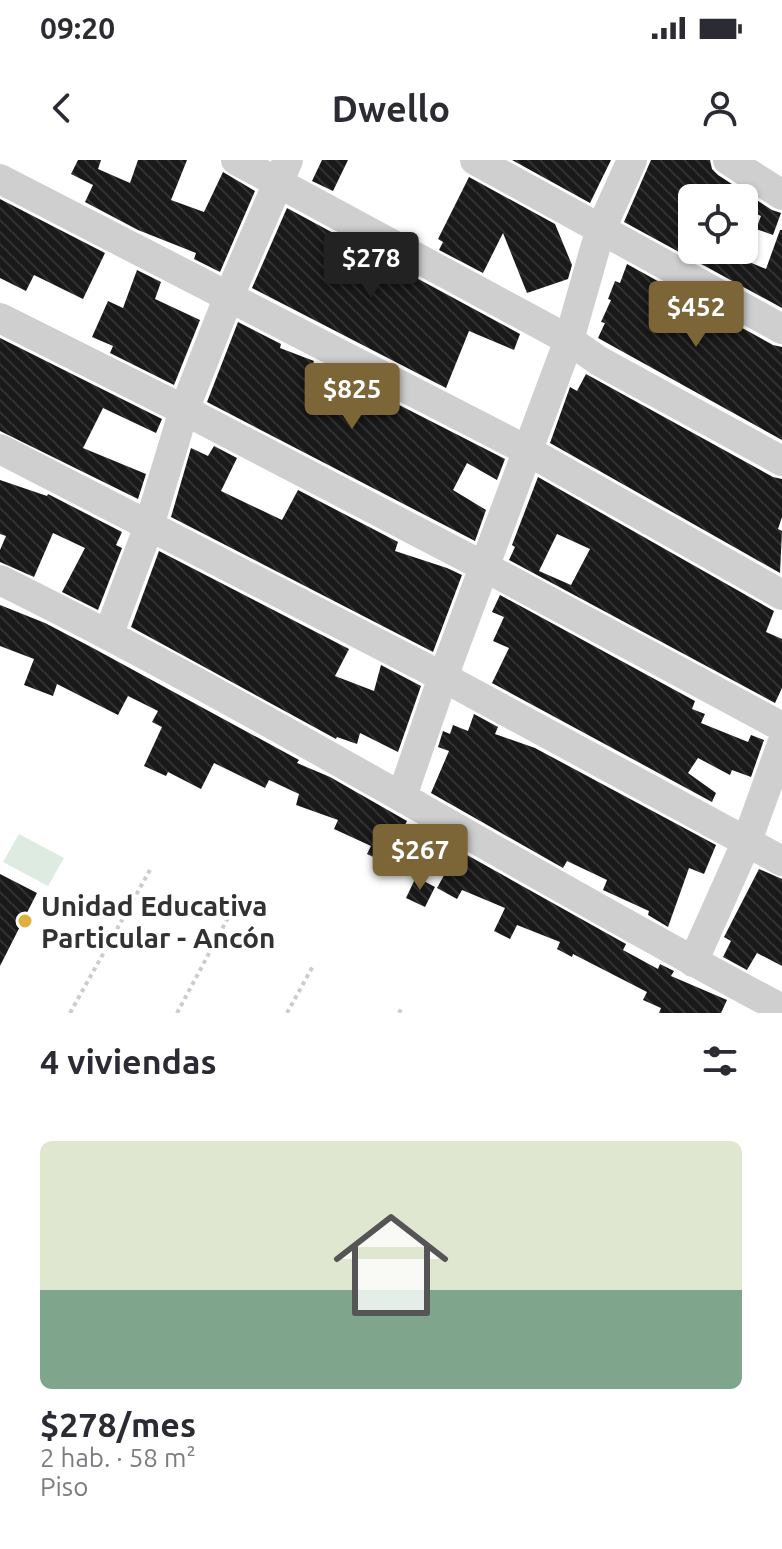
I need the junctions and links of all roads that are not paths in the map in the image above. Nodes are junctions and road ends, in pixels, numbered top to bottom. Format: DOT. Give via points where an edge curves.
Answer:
graph roads {
  1 [pos="236,160"];
  2 [pos="475,160"];
  3 [pos="632,160"];
  4 [pos="728,160"];
  5 [pos="284,171"];
  6 [pos="0,179"];
  7 [pos="782,195"];
  8 [pos="600,231"];
  9 [pos="229,296"];
  10 [pos="0,318"];
  11 [pos="782,329"];
  12 [pos="569,340"];
  13 [pos="184,410"];
  14 [pos="0,449"];
  15 [pos="528,451"];
  16 [pos="782,461"];
  17 [pos="149,526"];
  18 [pos="485,567"];
  19 [pos="0,580"];
  20 [pos="782,595"];
  21 [pos="109,633"];
  22 [pos="443,677"];
  23 [pos="782,727"];
  24 [pos="782,744"];
  25 [pos="402,796"];
  26 [pos="747,841"];
  27 [pos="782,861"];
  28 [pos="693,962"];
  29 [pos="782,1009"];
  1 -- 5 [label="street"];
  2 -- 8 [label="street"];
  3 -- 8 [label="street"];
  4 -- 7 [label="street"];
  5 -- 9 [label="street"];
  5 -- 12 [label="street"];
  6 -- 9 [label="street"];
  8 -- 11 [label="street"];
  8 -- 12 [label="street"];
  9 -- 13 [label="street"];
  9 -- 15 [label="street"];
  10 -- 13 [label="street"];
  12 -- 15 [label="street"];
  12 -- 16 [label="street"];
  13 -- 17 [label="street"];
  13 -- 18 [label="street"];
  14 -- 17 [label="street"];
  15 -- 18 [label="street"];
  15 -- 20 [label="street"];
  17 -- 21 [label="street"];
  17 -- 22 [label="street"];
  18 -- 22 [label="street"];
  18 -- 23 [label="street"];
  19 -- 21 [label="street"];
  21 -- 25 [label="street"];
  22 -- 25 [label="street"];
  22 -- 26 [label="street"];
  24 -- 26 [label="street"];
  25 -- 28 [label="street"];
  26 -- 27 [label="street"];
  26 -- 28 [label="street"];
  28 -- 29 [label="street"];
}
